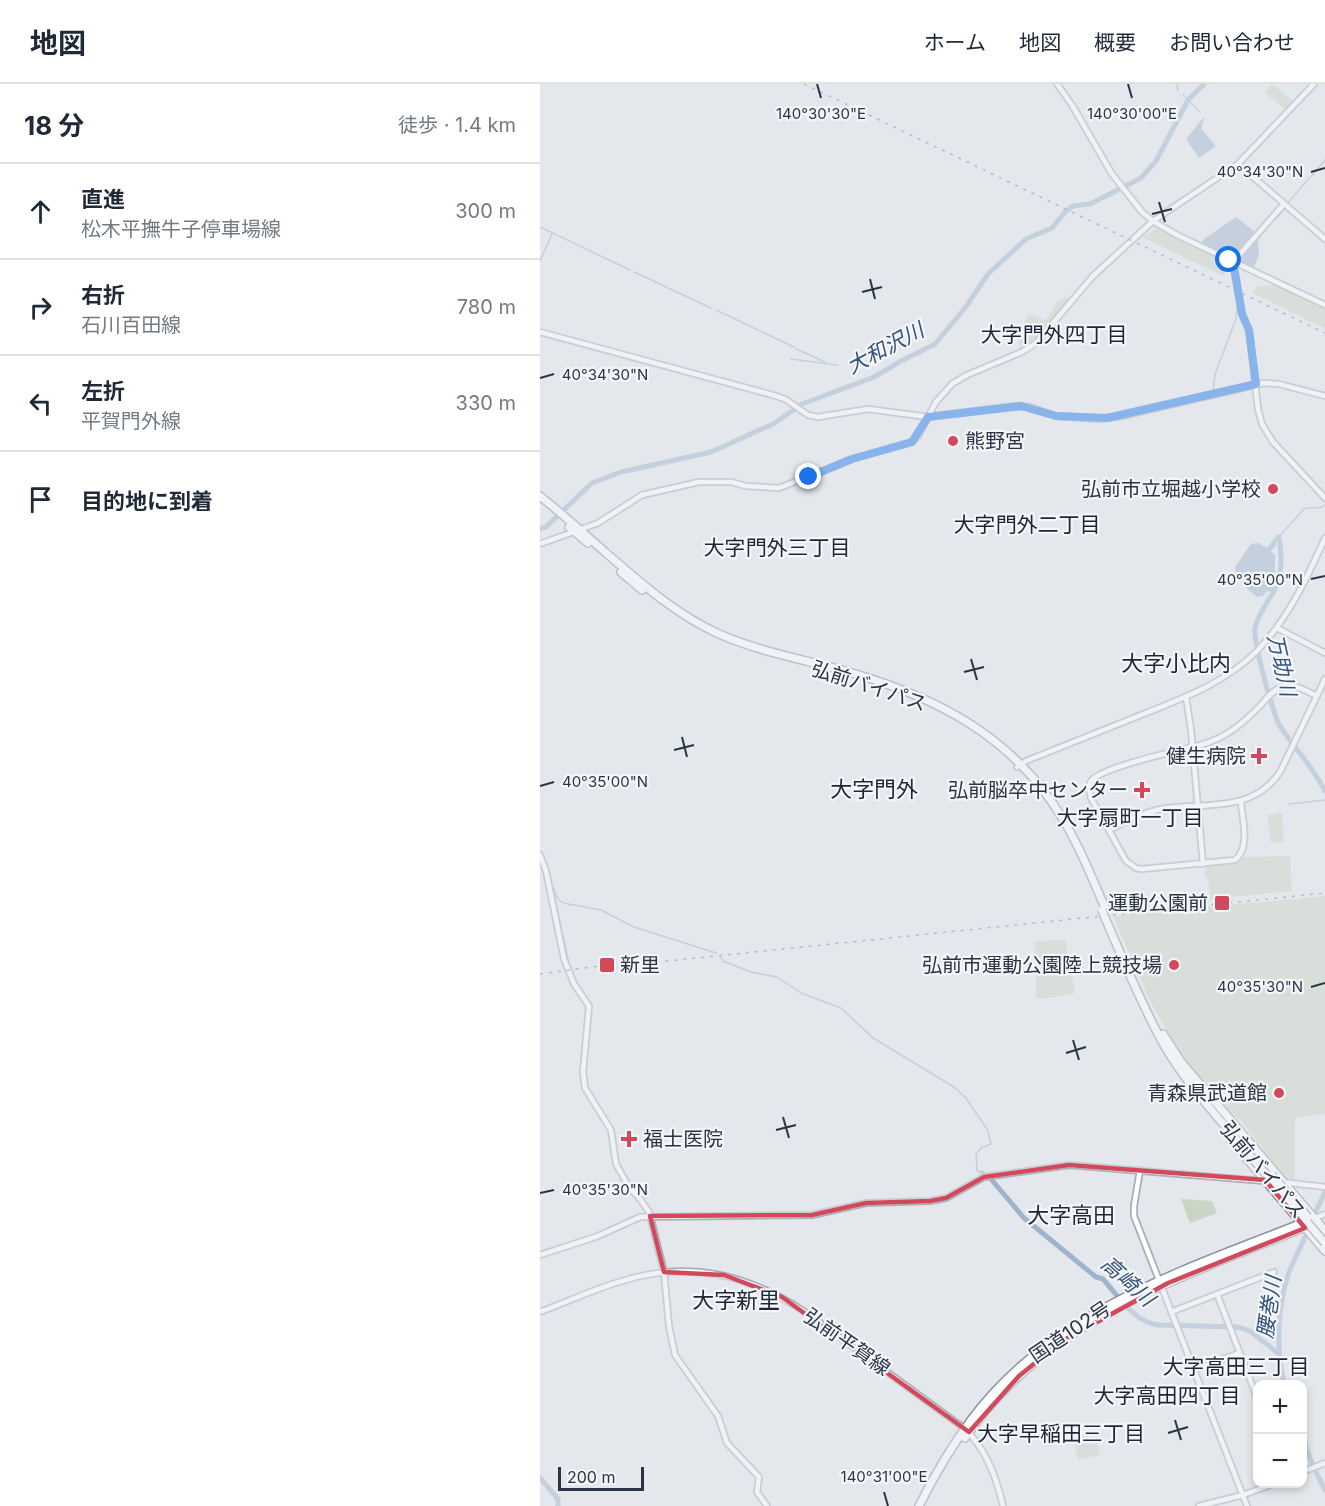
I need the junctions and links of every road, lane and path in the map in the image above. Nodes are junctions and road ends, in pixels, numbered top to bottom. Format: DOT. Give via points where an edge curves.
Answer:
graph roads {
  1 [pos="1057,84"];
  2 [pos="1314,84"];
  3 [pos="1238,164"];
  4 [pos="1284,204"];
  5 [pos="1153,222"];
  6 [pos="1325,239"];
  7 [pos="1233,262"];
  8 [pos="1325,305"];
  9 [pos="540,332"];
  10 [pos="1256,384"];
  11 [pos="1325,396"];
  12 [pos="928,417"];
  13 [pos="540,496"];
  14 [pos="1325,498"];
  15 [pos="543,502"];
  16 [pos="578,530"];
  17 [pos="1324,541"];
  18 [pos="540,544"];
  19 [pos="1277,628"];
  20 [pos="1325,652"];
  21 [pos="1325,679"];
  22 [pos="1317,696"];
  23 [pos="1186,697"];
  24 [pos="1192,747"];
  25 [pos="1019,766"];
  26 [pos="1240,802"];
  27 [pos="1198,806"];
  28 [pos="1109,830"];
  29 [pos="540,855"];
  30 [pos="1203,864"];
  31 [pos="1178,1062"];
  32 [pos="1248,1149"];
  33 [pos="1140,1170"];
  34 [pos="1265,1180"];
  35 [pos="1285,1183"];
  36 [pos="1324,1187"];
  37 [pos="1325,1214"];
  38 [pos="650,1216"];
  39 [pos="1319,1220"];
  40 [pos="1303,1226"];
  41 [pos="1325,1231"];
  42 [pos="1325,1238"];
  43 [pos="1325,1243"];
  44 [pos="1325,1251"];
  45 [pos="540,1255"];
  46 [pos="664,1272"];
  47 [pos="1274,1272"];
  48 [pos="1160,1283"];
  49 [pos="1217,1294"];
  50 [pos="540,1312"];
  51 [pos="1171,1312"];
  52 [pos="1239,1353"];
  53 [pos="1194,1370"];
  54 [pos="1253,1390"];
  55 [pos="967,1430"];
  56 [pos="1323,1464"];
  57 [pos="1307,1470"];
  58 [pos="1262,1488"];
  59 [pos="1243,1495"];
  60 [pos="767,1506"];
  61 [pos="919,1506"];
  62 [pos="924,1506"];
  63 [pos="1003,1506"];
  64 [pos="1199,1506"];
  65 [pos="1247,1506"];
  1 -- 5 [label="street" via="1113,176"];
  2 -- 3 [label="street"];
  3 -- 4 [label="street"];
  3 -- 5 [label="street"];
  4 -- 6 [label="street"];
  4 -- 7 [label="street"];
  5 -- 7 [label="street"];
  5 -- 12 [label="street" via="1093,276 1036,343 956,381 940,396"];
  7 -- 8 [label="street"];
  7 -- 10 [label="street" via="1242,314 1249,330"];
  9 -- 12 [label="street" via="764,392 806,413 825,417 868,410"];
  10 -- 11 [label="street" via="1279,384"];
  10 -- 12 [label="street" via="1107,418 1056,416 1021,406"];
  10 -- 14 [label="street" via="1264,429"];
  12 -- 16 [label="street" via="915,440 908,444 852,459 779,488 715,482 683,484 637,497 603,520"];
  13 -- 15 [label="highway, 弘前バイパス"];
  15 -- 16 [label="highway, 弘前バイパス"];
  16 -- 18 [label="street"];
  16 -- 25 [label="highway, 弘前バイパス" via="680,614 737,641 926,699 971,723"];
  17 -- 19 [label="street"];
  19 -- 20 [label="street"];
  19 -- 23 [label="street" via="1258,650 1223,678"];
  21 -- 22 [label="street"];
  22 -- 24 [label="street" via="1297,687 1282,687 1235,729"];
  22 -- 26 [label="street" via="1274,782 1258,795"];
  23 -- 24 [label="street"];
  23 -- 25 [label="street"];
  24 -- 27 [label="street"];
  24 -- 28 [label="street" via="1094,778 1090,798"];
  25 -- 31 [label="highway, 弘前バイパス, bridge" via="1061,825 1104,910 1137,993 1164,1045"];
  26 -- 27 [label="street"];
  26 -- 30 [label="street" via="1243,852 1232,861"];
  27 -- 28 [label="street" via="1142,814"];
  27 -- 30 [label="street"];
  28 -- 30 [label="street" via="1126,861 1136,868"];
  29 -- 38 [label="street" via="564,959 590,1009 585,1088 611,1130 616,1164"];
  31 -- 32 [label="highway, 弘前バイパス"];
  31 -- 34 [label="highway" via="1196,1095"];
  31 -- 35 [label="highway"];
  32 -- 42 [label="highway, 弘前バイパス, bridge"];
  32 -- 43 [label="highway, 弘前バイパス, bridge"];
  33 -- 34 [label="street"];
  33 -- 38 [label="street" via="1070,1165 987,1176 946,1198 866,1203 812,1215"];
  33 -- 48 [label="street" via="1134,1216"];
  34 -- 35 [label="street"];
  34 -- 40 [label="highway"];
  35 -- 36 [label="street"];
  35 -- 39 [label="highway"];
  37 -- 39 [label="street"];
  38 -- 45 [label="street"];
  38 -- 46 [label="street"];
  39 -- 40 [label="highway, 国道102号"];
  39 -- 41 [label="highway"];
  40 -- 44 [label="highway"];
  40 -- 48 [label="highway, 国道102号"];
  46 -- 50 [label="street, 弘前平賀線" via="622,1281"];
  46 -- 55 [label="street, 弘前平賀線" via="724,1275 774,1293"];
  46 -- 60 [label="street" via="675,1355 718,1416 727,1443 759,1477 757,1492"];
  47 -- 49 [label="street"];
  48 -- 51 [label="street"];
  48 -- 55 [label="highway, 国道102号" via="1064,1332 1001,1386"];
  49 -- 51 [label="street"];
  49 -- 52 [label="street"];
  51 -- 53 [label="street"];
  52 -- 53 [label="street"];
  52 -- 54 [label="street"];
  53 -- 59 [label="street"];
  55 -- 61 [label="highway, 国道102号" via="937,1471"];
  55 -- 62 [label="highway, 国道102号"];
  55 -- 63 [label="street" via="994,1474"];
  56 -- 57 [label="street"];
  58 -- 59 [label="street"];
  59 -- 64 [label="street"];
  59 -- 65 [label="street"];
}
